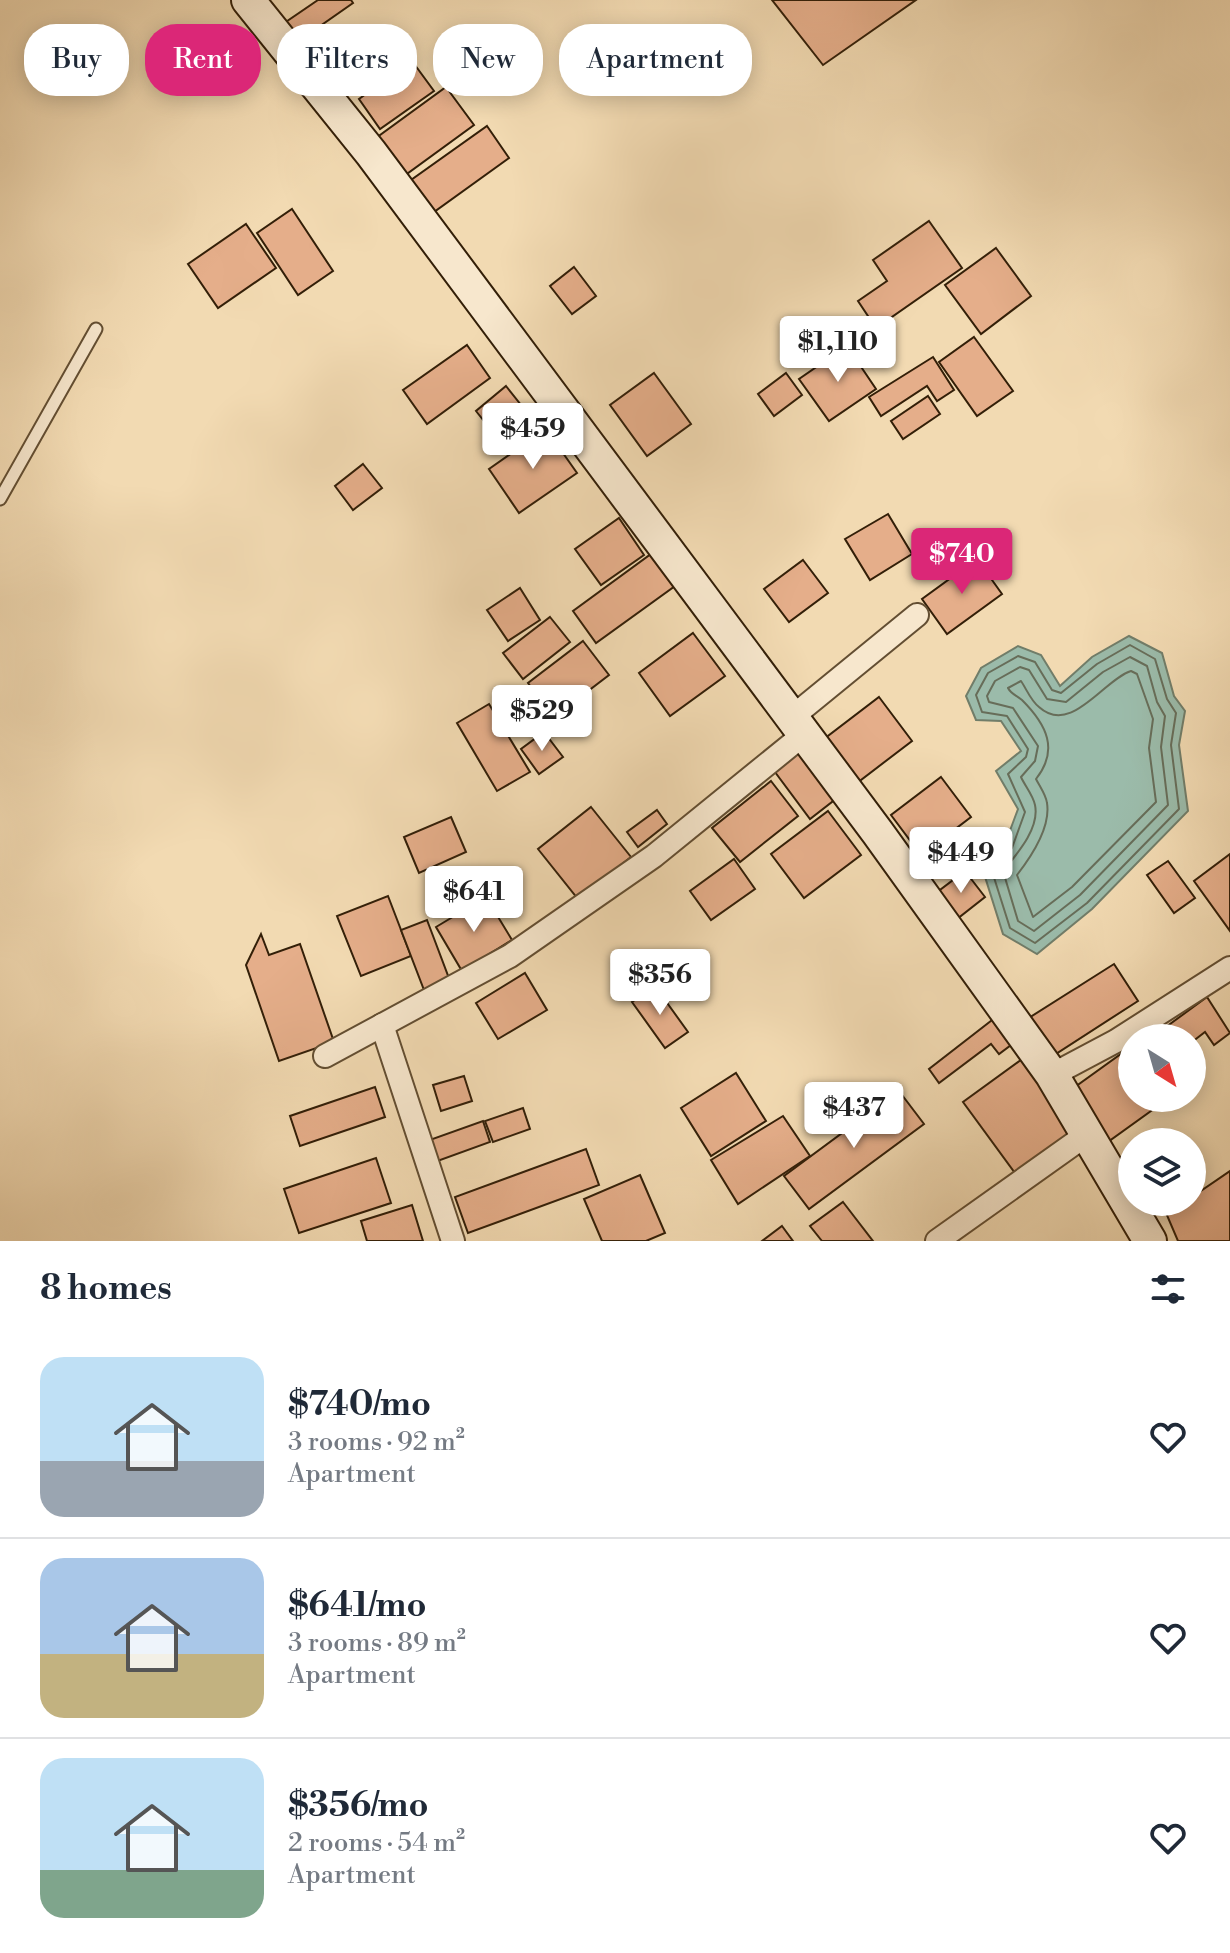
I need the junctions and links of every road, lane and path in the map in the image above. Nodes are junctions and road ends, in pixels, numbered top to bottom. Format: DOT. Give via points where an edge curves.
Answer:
graph roads {
  1 [pos="248,0"];
  2 [pos="96,329"];
  3 [pos="0,499"];
  4 [pos="917,615"];
  5 [pos="797,726"];
  6 [pos="1230,968"];
  7 [pos="382,1025"];
  8 [pos="325,1056"];
  9 [pos="1052,1075"];
  10 [pos="1086,1135"];
  11 [pos="453,1241"];
  12 [pos="937,1241"];
  13 [pos="1150,1241"];
  1 -- 5 [label="street" via="371,153"];
  2 -- 3 [label="lane"];
  4 -- 5 [label="street"];
  5 -- 7 [label="street" via="618,883 510,956"];
  5 -- 9 [label="street"];
  6 -- 9 [label="street"];
  7 -- 8 [label="street"];
  7 -- 11 [label="street"];
  9 -- 10 [label="street"];
  10 -- 12 [label="street"];
  10 -- 13 [label="street"];
}
